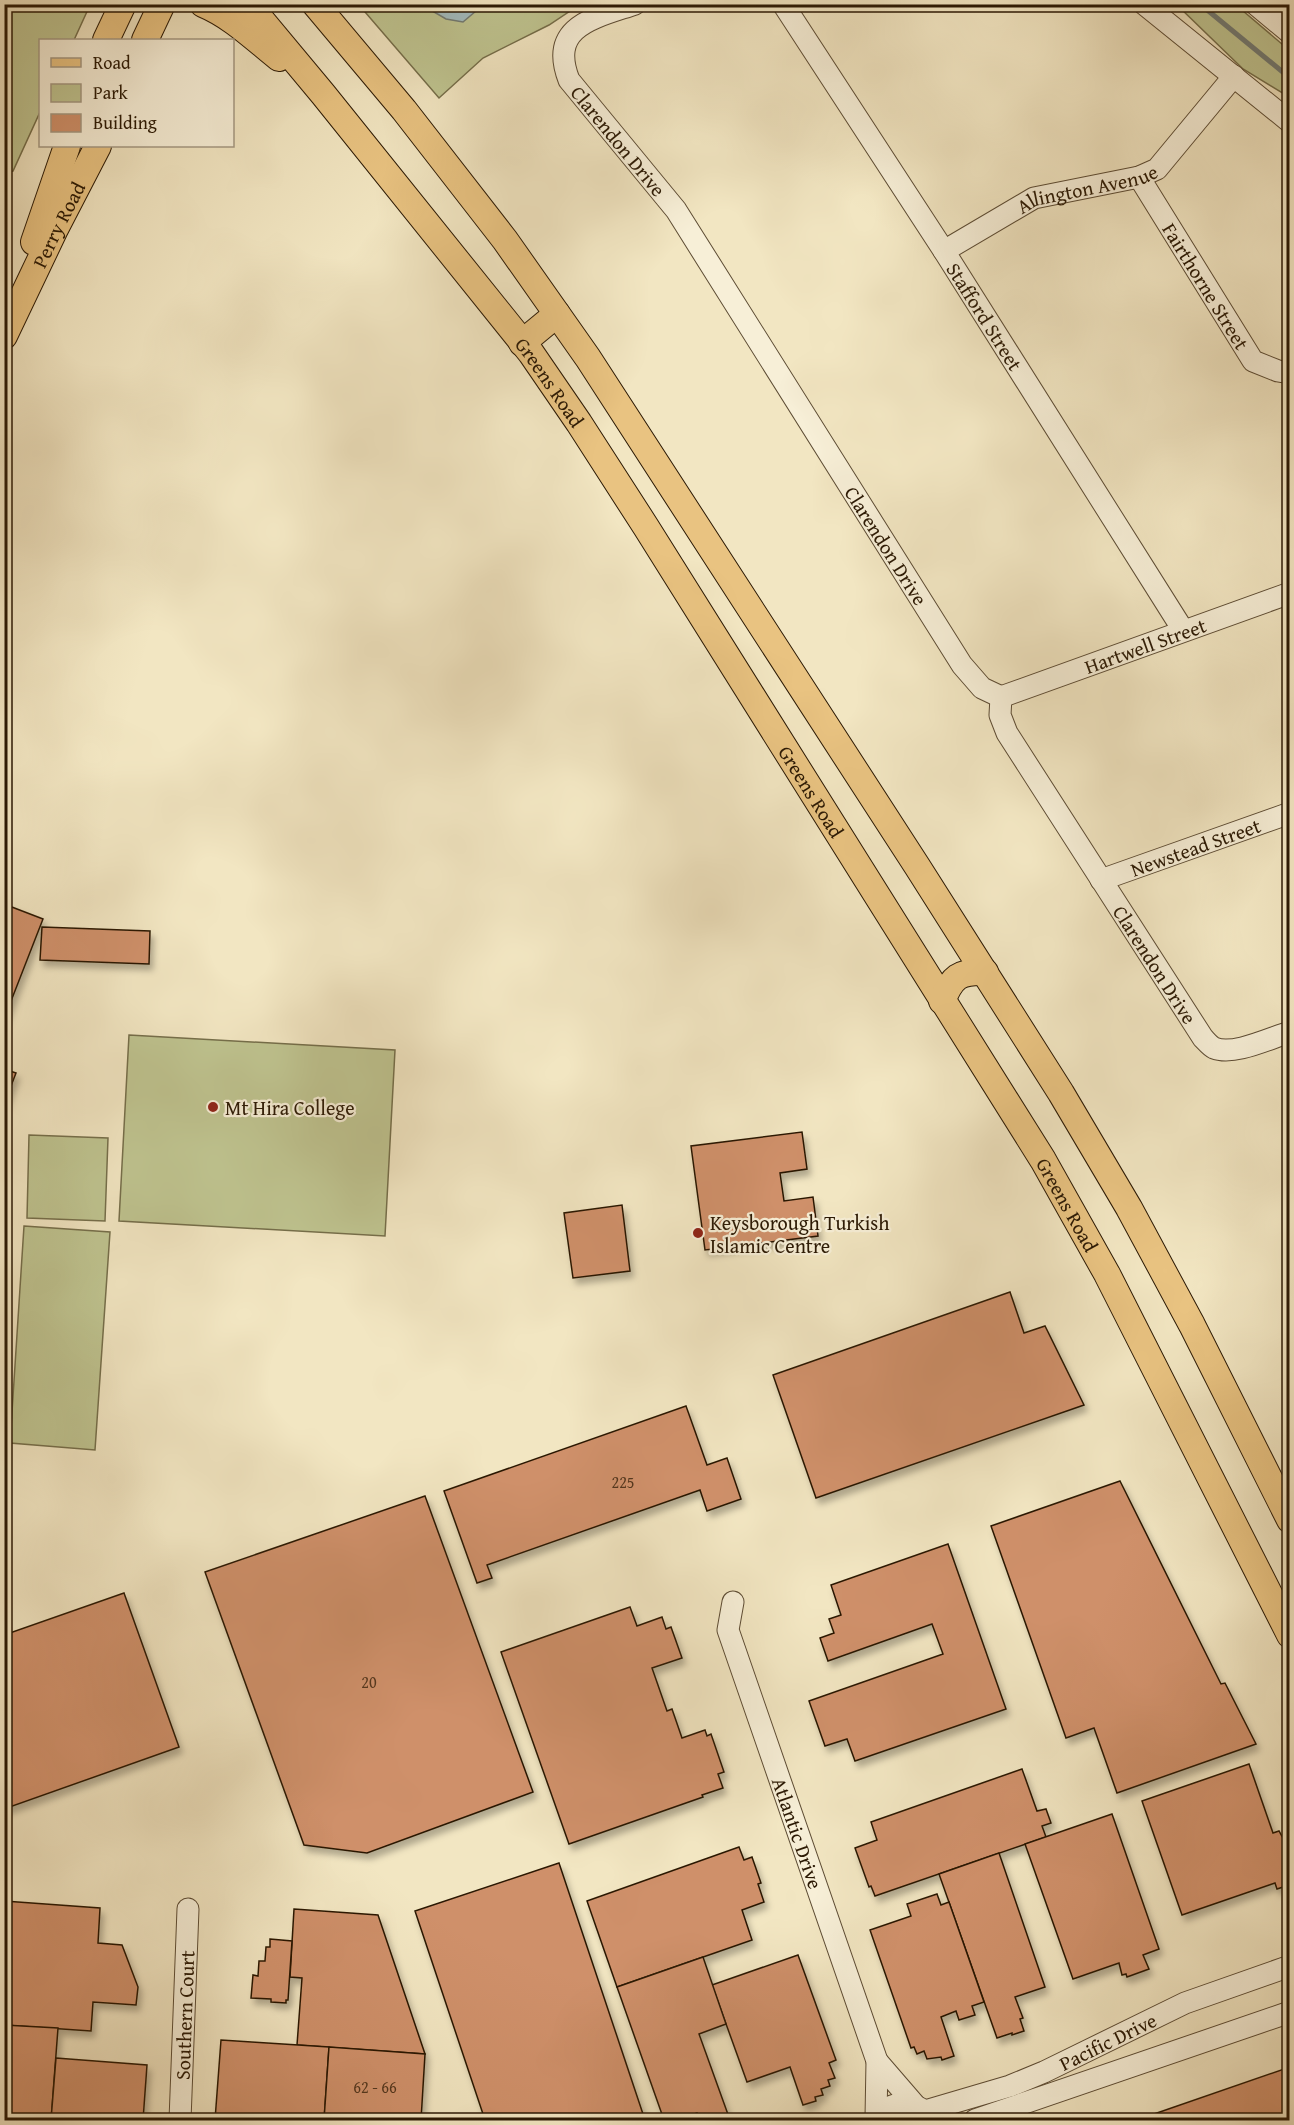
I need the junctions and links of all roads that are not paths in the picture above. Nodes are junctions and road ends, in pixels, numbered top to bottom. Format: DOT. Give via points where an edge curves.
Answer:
graph roads {
  1 [pos="203,4"];
  2 [pos="248,4"];
  3 [pos="315,4"];
  4 [pos="634,4"];
  5 [pos="783,4"];
  6 [pos="1144,4"];
  7 [pos="1255,4"];
  8 [pos="163,7"];
  9 [pos="120,8"];
  10 [pos="1290,33"];
  11 [pos="106,39"];
  12 [pos="146,39"];
  13 [pos="1234,76"];
  14 [pos="323,94"];
  15 [pos="1290,122"];
  16 [pos="67,147"];
  17 [pos="97,147"];
  18 [pos="1139,177"];
  19 [pos="944,251"];
  20 [pos="557,314"];
  21 [pos="4,328"];
  22 [pos="4,336"];
  23 [pos="522,343"];
  24 [pos="1290,373"];
  25 [pos="1290,593"];
  26 [pos="1183,630"];
  27 [pos="1001,697"];
  28 [pos="1290,813"];
  29 [pos="1101,880"];
  30 [pos="984,972"];
  31 [pos="942,1001"];
  32 [pos="1290,1032"];
  33 [pos="1290,1520"];
  34 [pos="732,1602"];
  35 [pos="1290,1635"];
  36 [pos="188,1909"];
  37 [pos="1290,1966"];
  38 [pos="1290,2012"];
  39 [pos="877,2061"];
  40 [pos="924,2112"];
  41 [pos="876,2119"];
  42 [pos="180,2121"];
  43 [pos="975,2121"];
  1 -- 14 [label="main road" via="235,23"];
  2 -- 14 [label="main road, Greens Road"];
  3 -- 20 [label="main road" via="404,110"];
  4 -- 27 [label="street, Clarendon Drive" via="576,28 565,41 563,55 569,80 676,210 962,665 982,688"];
  5 -- 19 [label="street, Stafford Street"];
  6 -- 13 [label="street"];
  7 -- 10 [label="street"];
  8 -- 12 [label="main road"];
  9 -- 11 [label="main road"];
  13 -- 15 [label="street"];
  13 -- 18 [label="street, Allington Avenue" via="1157,169"];
  14 -- 23 [label="main road, Greens Road"];
  16 -- 21 [label="main road, Perry Road"];
  17 -- 22 [label="main road, Perry Road"];
  18 -- 19 [label="street, Allington Avenue" via="1034,198"];
  18 -- 24 [label="street, Fairthorne Street" via="1253,361"];
  19 -- 26 [label="street, Stafford Street"];
  20 -- 23 [label="main road"];
  20 -- 30 [label="main road"];
  23 -- 31 [label="main road, Greens Road" via="640,517"];
  25 -- 26 [label="street, Hartwell Street"];
  26 -- 27 [label="street, Hartwell Street"];
  27 -- 29 [label="street, Clarendon Drive" via="1000,716 1006,733"];
  28 -- 29 [label="street, Newstead Street"];
  29 -- 32 [label="street, Clarendon Drive" via="1203,1038 1213,1047 1237,1049"];
  30 -- 31 [label="main road" via="959,975"];
  30 -- 33 [label="main road" via="1130,1208"];
  31 -- 35 [label="main road, Greens Road" via="1043,1160 1101,1264"];
  34 -- 39 [label="street, Atlantic Drive" via="728,1630"];
  36 -- 42 [label="street, Southern Court"];
  37 -- 40 [label="street, Pacific Drive" via="1185,2003 1010,2086"];
  38 -- 43 [label="street, Pacific Drive"];
  39 -- 40 [label="street, Atlantic Drive"];
  39 -- 41 [label="street, Atlantic Drive"];
  40 -- 41 [label="street, Pacific Drive" via="906,2103 884,2110"];
}
